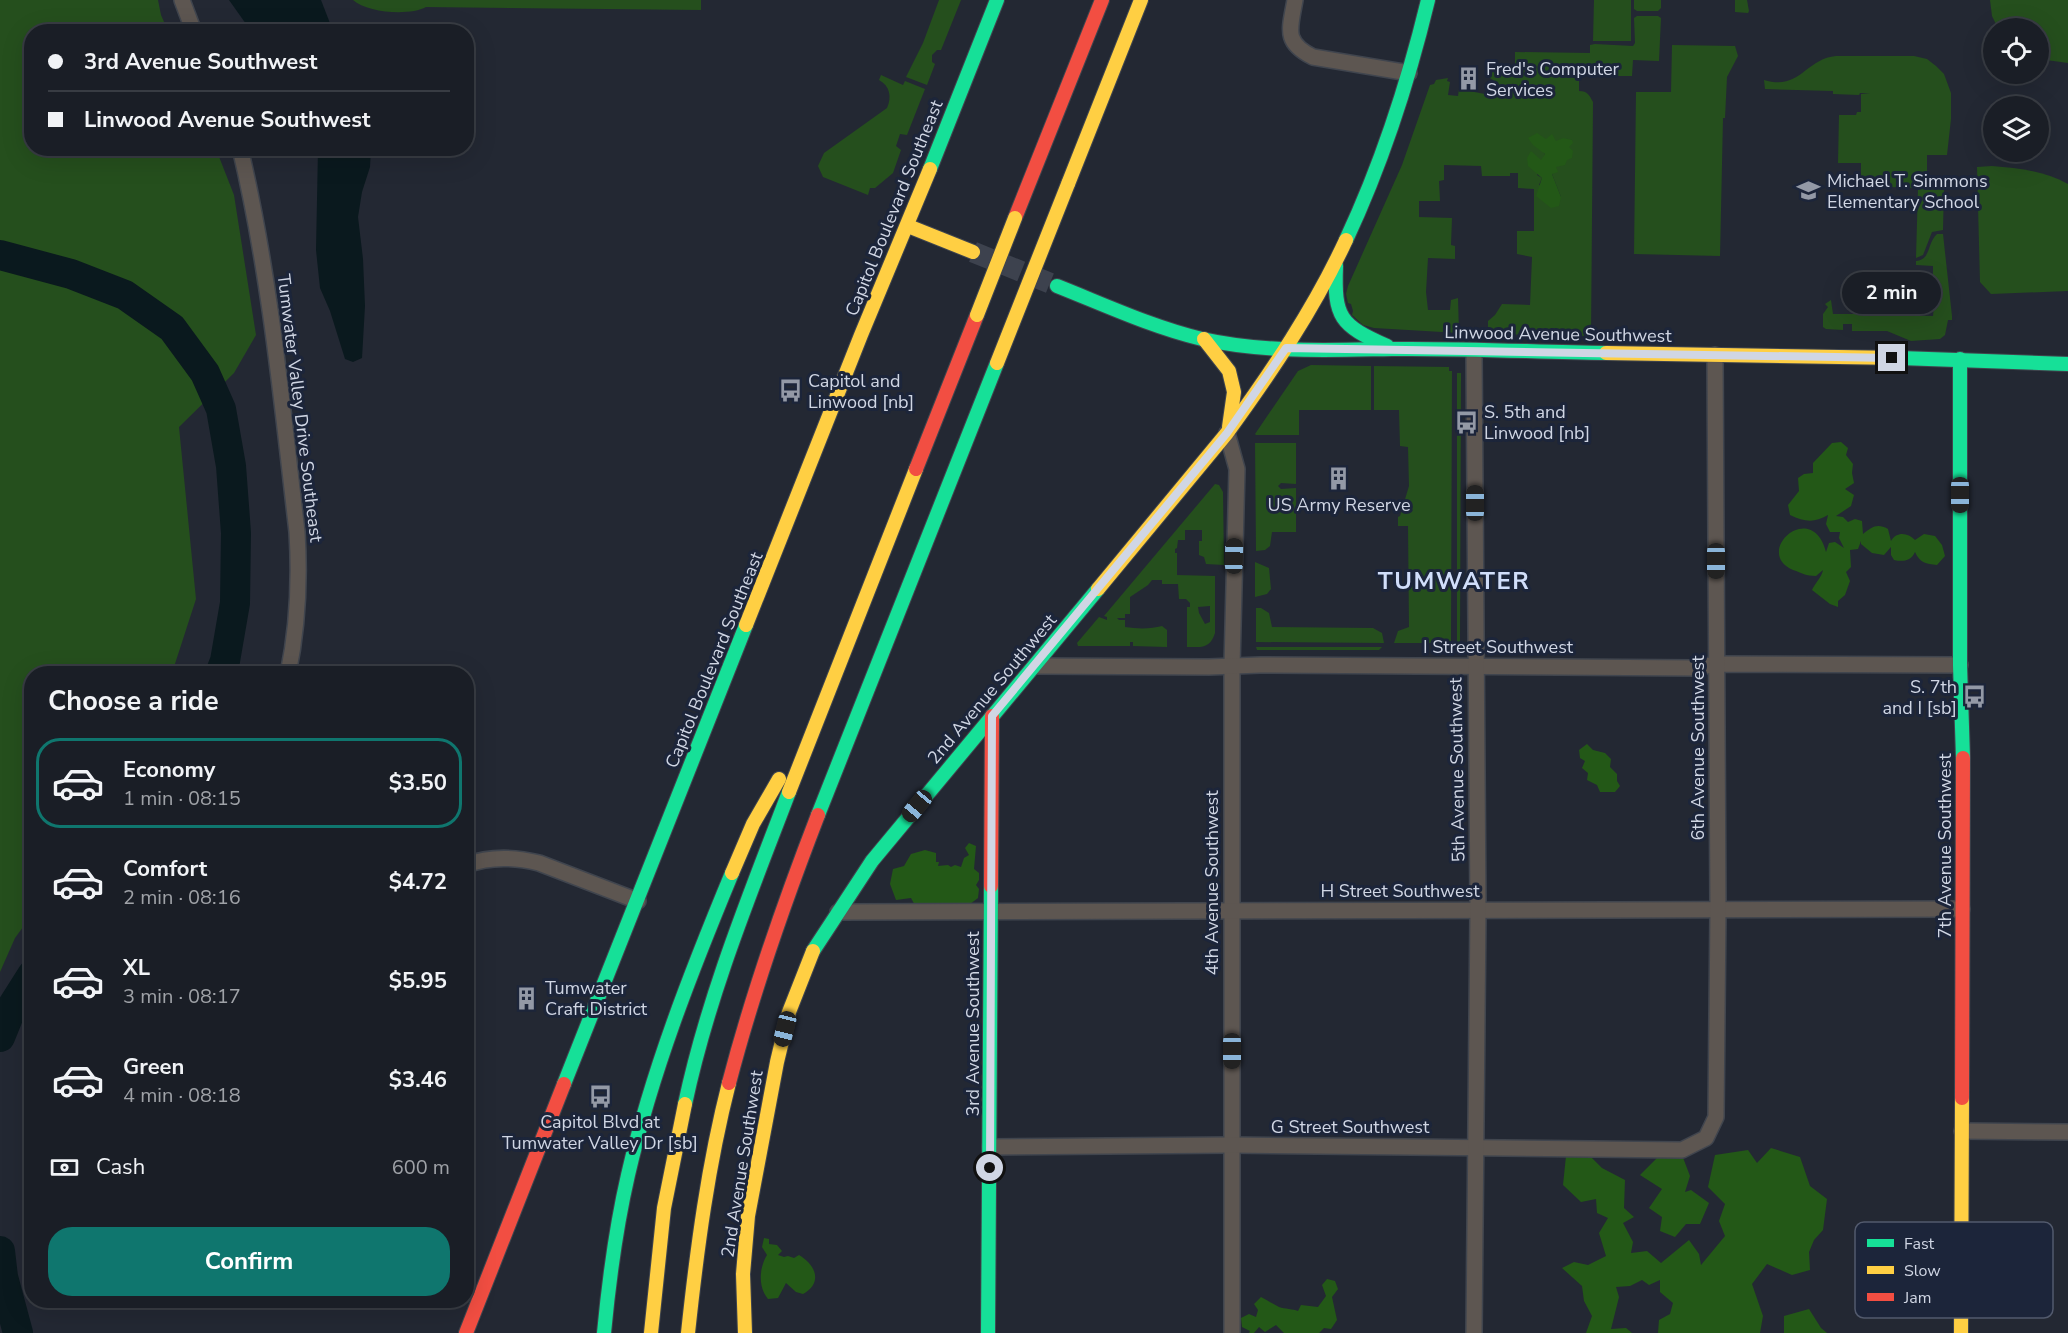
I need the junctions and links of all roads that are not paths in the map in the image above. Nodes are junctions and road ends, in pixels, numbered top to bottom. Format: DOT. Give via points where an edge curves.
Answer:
graph roads {
  1 [pos="182,0"];
  2 [pos="997,0"];
  3 [pos="1102,0"];
  4 [pos="1141,0"];
  5 [pos="1295,0"];
  6 [pos="1428,0"];
  7 [pos="191,24"];
  8 [pos="1409,73"];
  9 [pos="242,156"];
  10 [pos="908,226"];
  11 [pos="973,252"];
  12 [pos="1337,260"];
  13 [pos="1057,286"];
  14 [pos="1204,339"];
  15 [pos="1286,348"];
  16 [pos="1393,349"];
  17 [pos="1474,351"];
  18 [pos="1715,355"];
  19 [pos="1960,359"];
  20 [pos="2068,364"];
  21 [pos="1227,433"];
  22 [pos="1717,664"];
  23 [pos="1960,665"];
  24 [pos="290,666"];
  25 [pos="1035,666"];
  26 [pos="1232,666"];
  27 [pos="1475,666"];
  28 [pos="826,694"];
  29 [pos="992,716"];
  30 [pos="474,864"];
  31 [pos="638,901"];
  32 [pos="1962,909"];
  33 [pos="1718,910"];
  34 [pos="1232,911"];
  35 [pos="1478,911"];
  36 [pos="838,912"];
  37 [pos="991,912"];
  38 [pos="1962,1131"];
  39 [pos="2068,1132"];
  40 [pos="1706,1138"];
  41 [pos="1231,1145"];
  42 [pos="990,1147"];
  43 [pos="1474,1147"];
  44 [pos="1962,1222"];
  45 [pos="1961,1318"];
  46 [pos="466,1333"];
  47 [pos="604,1333"];
  48 [pos="651,1333"];
  49 [pos="688,1333"];
  50 [pos="745,1333"];
  51 [pos="988,1333"];
  52 [pos="1232,1333"];
  53 [pos="1474,1333"];
  54 [pos="1961,1333"];
  1 -- 7 [label="street"];
  2 -- 10 [label="main road, Capitol Boulevard Southeast"];
  3 -- 28 [label="main road, bridge"];
  4 -- 49 [label="main road, bridge" via="787,894 748,1011 714,1146 697,1246"];
  5 -- 8 [label="street" via="1290,28 1292,42 1301,51 1313,57"];
  6 -- 8 [label="main road"];
  8 -- 12 [label="main road" via="1390,135"];
  9 -- 24 [label="street, Tumwater Valley Drive Southeast" via="270,318 297,532 299,604"];
  10 -- 11 [label="main road"];
  10 -- 31 [label="main road, Capitol Boulevard Southeast" via="861,335"];
  12 -- 15 [label="main road"];
  12 -- 16 [label="main road" via="1335,291 1340,315 1358,333"];
  13 -- 14 [label="main road, Linwood Avenue Southwest"];
  14 -- 15 [label="main road, Linwood Avenue Southwest"];
  14 -- 21 [label="main road" via="1229,371 1234,392"];
  15 -- 16 [label="main road, Linwood Avenue Southwest"];
  15 -- 21 [label="main road, 2nd Avenue Southwest"];
  16 -- 17 [label="main road, Linwood Avenue Southwest"];
  17 -- 18 [label="main road, Linwood Avenue Southwest"];
  17 -- 27 [label="street, 5th Avenue Southwest"];
  18 -- 19 [label="main road, Linwood Avenue Southwest"];
  18 -- 22 [label="street, 6th Avenue Southwest"];
  19 -- 20 [label="main road, Linwood Avenue Southwest"];
  19 -- 23 [label="main road, 7th Avenue Southwest"];
  21 -- 25 [label="main road, 2nd Avenue Southwest"];
  21 -- 26 [label="street, 4th Avenue Southwest" via="1237,469"];
  22 -- 23 [label="street, I Street Southwest"];
  22 -- 27 [label="street, I Street Southwest" via="1695,668"];
  22 -- 33 [label="street, 6th Avenue Southwest"];
  23 -- 32 [label="main road, 7th Avenue Southwest"];
  25 -- 26 [label="street, I Street Southwest"];
  25 -- 29 [label="main road, 2nd Avenue Southwest"];
  26 -- 27 [label="street, I Street Southwest"];
  26 -- 34 [label="street, 4th Avenue Southwest"];
  27 -- 35 [label="street, 5th Avenue Southwest"];
  28 -- 47 [label="main road" via="751,829 673,1020 629,1168 615,1239"];
  28 -- 48 [label="main road" via="730,946 708,1015 664,1208"];
  29 -- 36 [label="main road, 2nd Avenue Southwest" via="872,861"];
  29 -- 37 [label="main road, 3rd Avenue Southwest"];
  30 -- 31 [label="street" via="507,858 539,863"];
  31 -- 46 [label="main road, Capitol Boulevard Southeast"];
  32 -- 33 [label="street, H Street Southwest"];
  32 -- 38 [label="main road, 7th Avenue Southwest"];
  33 -- 35 [label="street, H Street Southwest"];
  33 -- 40 [label="street, 6th Avenue Southwest" via="1716,1117"];
  34 -- 35 [label="street, H Street Southwest"];
  34 -- 37 [label="street, H Street Southwest"];
  34 -- 41 [label="street, 4th Avenue Southwest"];
  35 -- 43 [label="street, 5th Avenue Southwest"];
  36 -- 37 [label="street, H Street Southwest"];
  36 -- 50 [label="main road, 2nd Avenue Southwest" via="810,956 789,1012 777,1062 748,1216 743,1274"];
  37 -- 42 [label="main road, 3rd Avenue Southwest"];
  38 -- 39 [label="street"];
  38 -- 44 [label="main road, 7th Avenue Southwest"];
  40 -- 43 [label="street, G Street Southwest" via="1682,1150"];
  41 -- 42 [label="street, G Street Southwest"];
  41 -- 43 [label="street, G Street Southwest"];
  41 -- 52 [label="street, 4th Avenue Southwest"];
  42 -- 51 [label="main road, 3rd Avenue Southwest"];
  43 -- 53 [label="street, 5th Avenue Southwest"];
  45 -- 54 [label="main road, 7th Avenue Southwest"];
}
